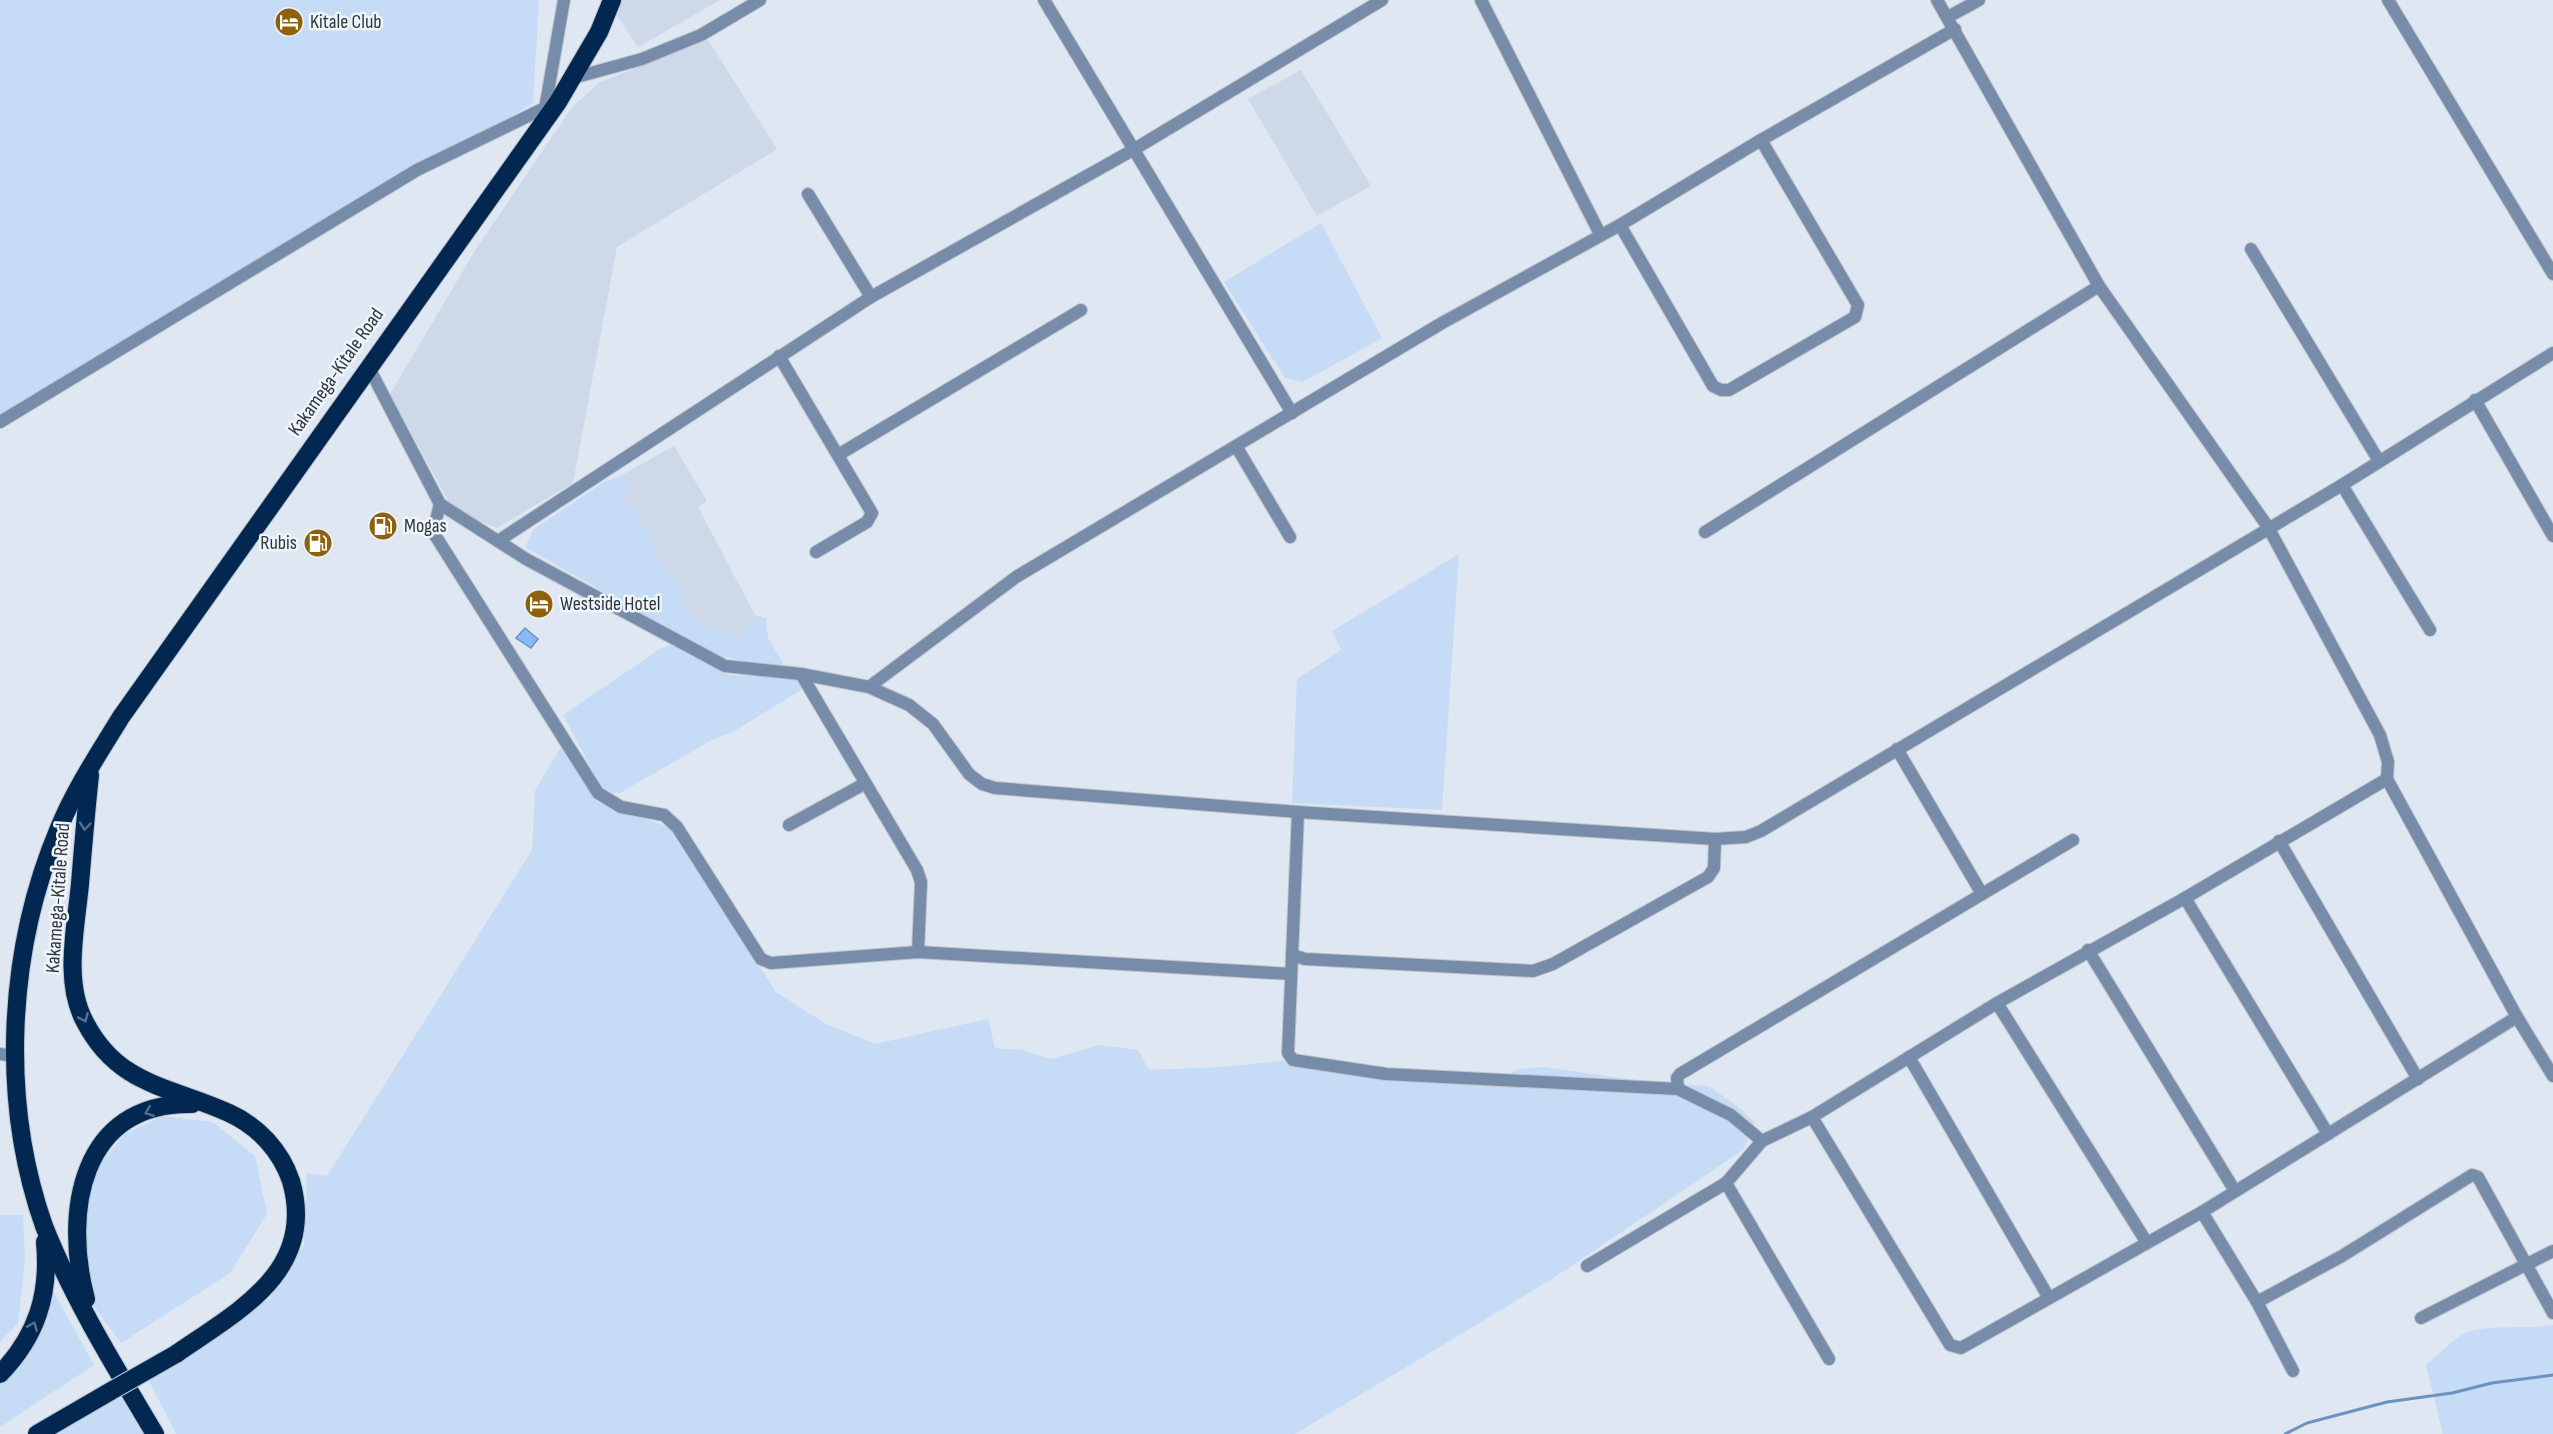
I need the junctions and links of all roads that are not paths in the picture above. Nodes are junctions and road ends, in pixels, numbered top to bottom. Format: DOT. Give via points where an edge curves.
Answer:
graph roads {
  1 [pos="564,0"];
  2 [pos="612,0"];
  3 [pos="760,0"];
  4 [pos="1044,0"];
  5 [pos="1382,0"];
  6 [pos="1481,0"];
  7 [pos="1937,0"];
  8 [pos="1979,0"];
  9 [pos="2388,0"];
  10 [pos="1948,17"];
  11 [pos="1955,29"];
  12 [pos="573,78"];
  13 [pos="551,105"];
  14 [pos="1761,140"];
  15 [pos="1133,150"];
  16 [pos="808,194"];
  17 [pos="1620,225"];
  18 [pos="1600,234"];
  19 [pos="2252,249"];
  20 [pos="2553,274"];
  21 [pos="2099,286"];
  22 [pos="871,297"];
  23 [pos="1081,310"];
  24 [pos="2553,353"];
  25 [pos="778,356"];
  26 [pos="368,366"];
  27 [pos="2475,400"];
  28 [pos="1292,413"];
  29 [pos="0,422"];
  30 [pos="1236,446"];
  31 [pos="838,455"];
  32 [pos="2379,461"];
  33 [pos="2342,485"];
  34 [pos="440,504"];
  35 [pos="2268,527"];
  36 [pos="1705,532"];
  37 [pos="2553,536"];
  38 [pos="1290,537"];
  39 [pos="498,541"];
  40 [pos="816,552"];
  41 [pos="2430,630"];
  42 [pos="801,674"];
  43 [pos="869,687"];
  44 [pos="1897,749"];
  45 [pos="90,768"];
  46 [pos="2387,779"];
  47 [pos="864,784"];
  48 [pos="1298,812"];
  49 [pos="789,825"];
  50 [pos="1715,839"];
  51 [pos="2073,840"];
  52 [pos="2279,841"];
  53 [pos="1982,894"];
  54 [pos="2185,898"];
  55 [pos="2088,950"];
  56 [pos="918,952"];
  57 [pos="1292,955"];
  58 [pos="1291,974"];
  59 [pos="1997,1003"];
  60 [pos="2517,1017"];
  61 [pos="7,1055"];
  62 [pos="1909,1057"];
  63 [pos="2553,1076"];
  64 [pos="2418,1078"];
  65 [pos="1678,1089"];
  66 [pos="207,1105"];
  67 [pos="1812,1117"];
  68 [pos="2328,1134"];
  69 [pos="1762,1141"];
  70 [pos="1726,1183"];
  71 [pos="2235,1191"];
  72 [pos="2202,1212"];
  73 [pos="43,1224"];
  74 [pos="2147,1243"];
  75 [pos="2553,1251"];
  76 [pos="2524,1264"];
  77 [pos="1587,1266"];
  78 [pos="2049,1298"];
  79 [pos="2257,1302"];
  80 [pos="2553,1314"];
  81 [pos="2421,1318"];
  82 [pos="103,1346"];
  83 [pos="1829,1359"];
  84 [pos="2293,1371"];
  85 [pos="0,1374"];
  86 [pos="37,1434"];
  87 [pos="155,1434"];
  1 -- 13 [label="street"];
  2 -- 12 [label="highway, Kakamega-Kitale Road"];
  3 -- 12 [label="street" via="701,35 642,59"];
  4 -- 15 [label="street"];
  5 -- 15 [label="street"];
  6 -- 18 [label="street"];
  7 -- 10 [label="street"];
  8 -- 10 [label="street"];
  9 -- 20 [label="street"];
  10 -- 11 [label="street"];
  11 -- 14 [label="street"];
  11 -- 21 [label="street"];
  12 -- 13 [label="highway, Kakamega-Kitale Road"];
  13 -- 26 [label="highway, Kakamega-Kitale Road"];
  13 -- 29 [label="street" via="417,170"];
  14 -- 17 [label="street"];
  14 -- 17 [label="street" via="1858,305 1855,317 1729,390 1721,390 1713,386"];
  15 -- 22 [label="street"];
  15 -- 28 [label="street"];
  16 -- 22 [label="street"];
  17 -- 18 [label="street"];
  18 -- 28 [label="street"];
  19 -- 32 [label="street"];
  21 -- 35 [label="street"];
  21 -- 36 [label="street"];
  22 -- 25 [label="street"];
  23 -- 31 [label="street"];
  24 -- 27 [label="street"];
  25 -- 31 [label="street"];
  25 -- 39 [label="street"];
  26 -- 34 [label="street"];
  26 -- 45 [label="highway, Kakamega-Kitale Road" via="164,654"];
  27 -- 32 [label="street"];
  27 -- 37 [label="street"];
  28 -- 30 [label="street"];
  30 -- 38 [label="street"];
  30 -- 43 [label="street" via="1016,577"];
  31 -- 40 [label="street" via="873,513 867,522"];
  32 -- 33 [label="street"];
  33 -- 35 [label="street"];
  33 -- 41 [label="street"];
  34 -- 39 [label="street"];
  34 -- 56 [label="street" via="433,532 598,793 621,807 664,815 676,827 761,959 771,963"];
  35 -- 44 [label="street"];
  35 -- 46 [label="street" via="2380,735 2388,762"];
  39 -- 42 [label="street" via="713,661 738,669"];
  42 -- 43 [label="street"];
  42 -- 47 [label="street"];
  43 -- 48 [label="street" via="922,713 969,774 995,788"];
  44 -- 50 [label="street" via="1754,835"];
  44 -- 53 [label="street"];
  45 -- 61 [label="highway, Kakamega-Kitale Road" via="59,827 36,891"];
  45 -- 66 [label="highway, Kakamega-Kitale Road, one-way" via="74,948 74,995 93,1036 113,1062 168,1092"];
  46 -- 52 [label="street"];
  46 -- 60 [label="street"];
  47 -- 49 [label="street"];
  47 -- 56 [label="street" via="920,876"];
  48 -- 50 [label="street"];
  48 -- 57 [label="street"];
  50 -- 57 [label="street" via="1714,868 1708,877 1553,964 1533,971 1305,959"];
  51 -- 53 [label="street"];
  52 -- 54 [label="street"];
  52 -- 64 [label="street"];
  53 -- 65 [label="street" via="1680,1074"];
  54 -- 55 [label="street"];
  54 -- 68 [label="street"];
  55 -- 59 [label="street"];
  55 -- 71 [label="street"];
  56 -- 58 [label="street"];
  57 -- 58 [label="street"];
  58 -- 65 [label="street" via="1288,1053 1293,1060 1386,1074"];
  59 -- 62 [label="street"];
  59 -- 74 [label="street"];
  60 -- 63 [label="street"];
  60 -- 64 [label="street"];
  61 -- 73 [label="highway, Kakamega-Kitale Road" via="24,1160"];
  62 -- 67 [label="street"];
  62 -- 78 [label="street"];
  64 -- 68 [label="street"];
  65 -- 69 [label="street" via="1731,1115"];
  66 -- 82 [label="highway, Kakamega-Kitale Road, one-way" via="165,1106 132,1119 98,1148 84,1176 78,1198 76,1251 89,1308"];
  66 -- 86 [label="highway, Kakamega-Kitale Road, bridge" via="230,1113 258,1131 278,1152 296,1200 295,1228 288,1255 272,1281 250,1303 176,1354"];
  67 -- 69 [label="street"];
  67 -- 78 [label="street" via="1950,1345 1961,1348"];
  68 -- 71 [label="street"];
  69 -- 70 [label="street"];
  70 -- 77 [label="street"];
  70 -- 83 [label="street"];
  71 -- 72 [label="street"];
  72 -- 74 [label="street"];
  72 -- 79 [label="street"];
  73 -- 82 [label="highway, Kakamega-Kitale Road" via="63,1272"];
  85 -- 73 [label="highway, one-way" via="29,1337 44,1300 47,1262"];
  74 -- 78 [label="street"];
  75 -- 76 [label="street"];
  76 -- 79 [label="street" via="2478,1177 2472,1175 2342,1256"];
  76 -- 80 [label="street"];
  76 -- 81 [label="street"];
  79 -- 84 [label="street"];
  82 -- 87 [label="highway"];
}
